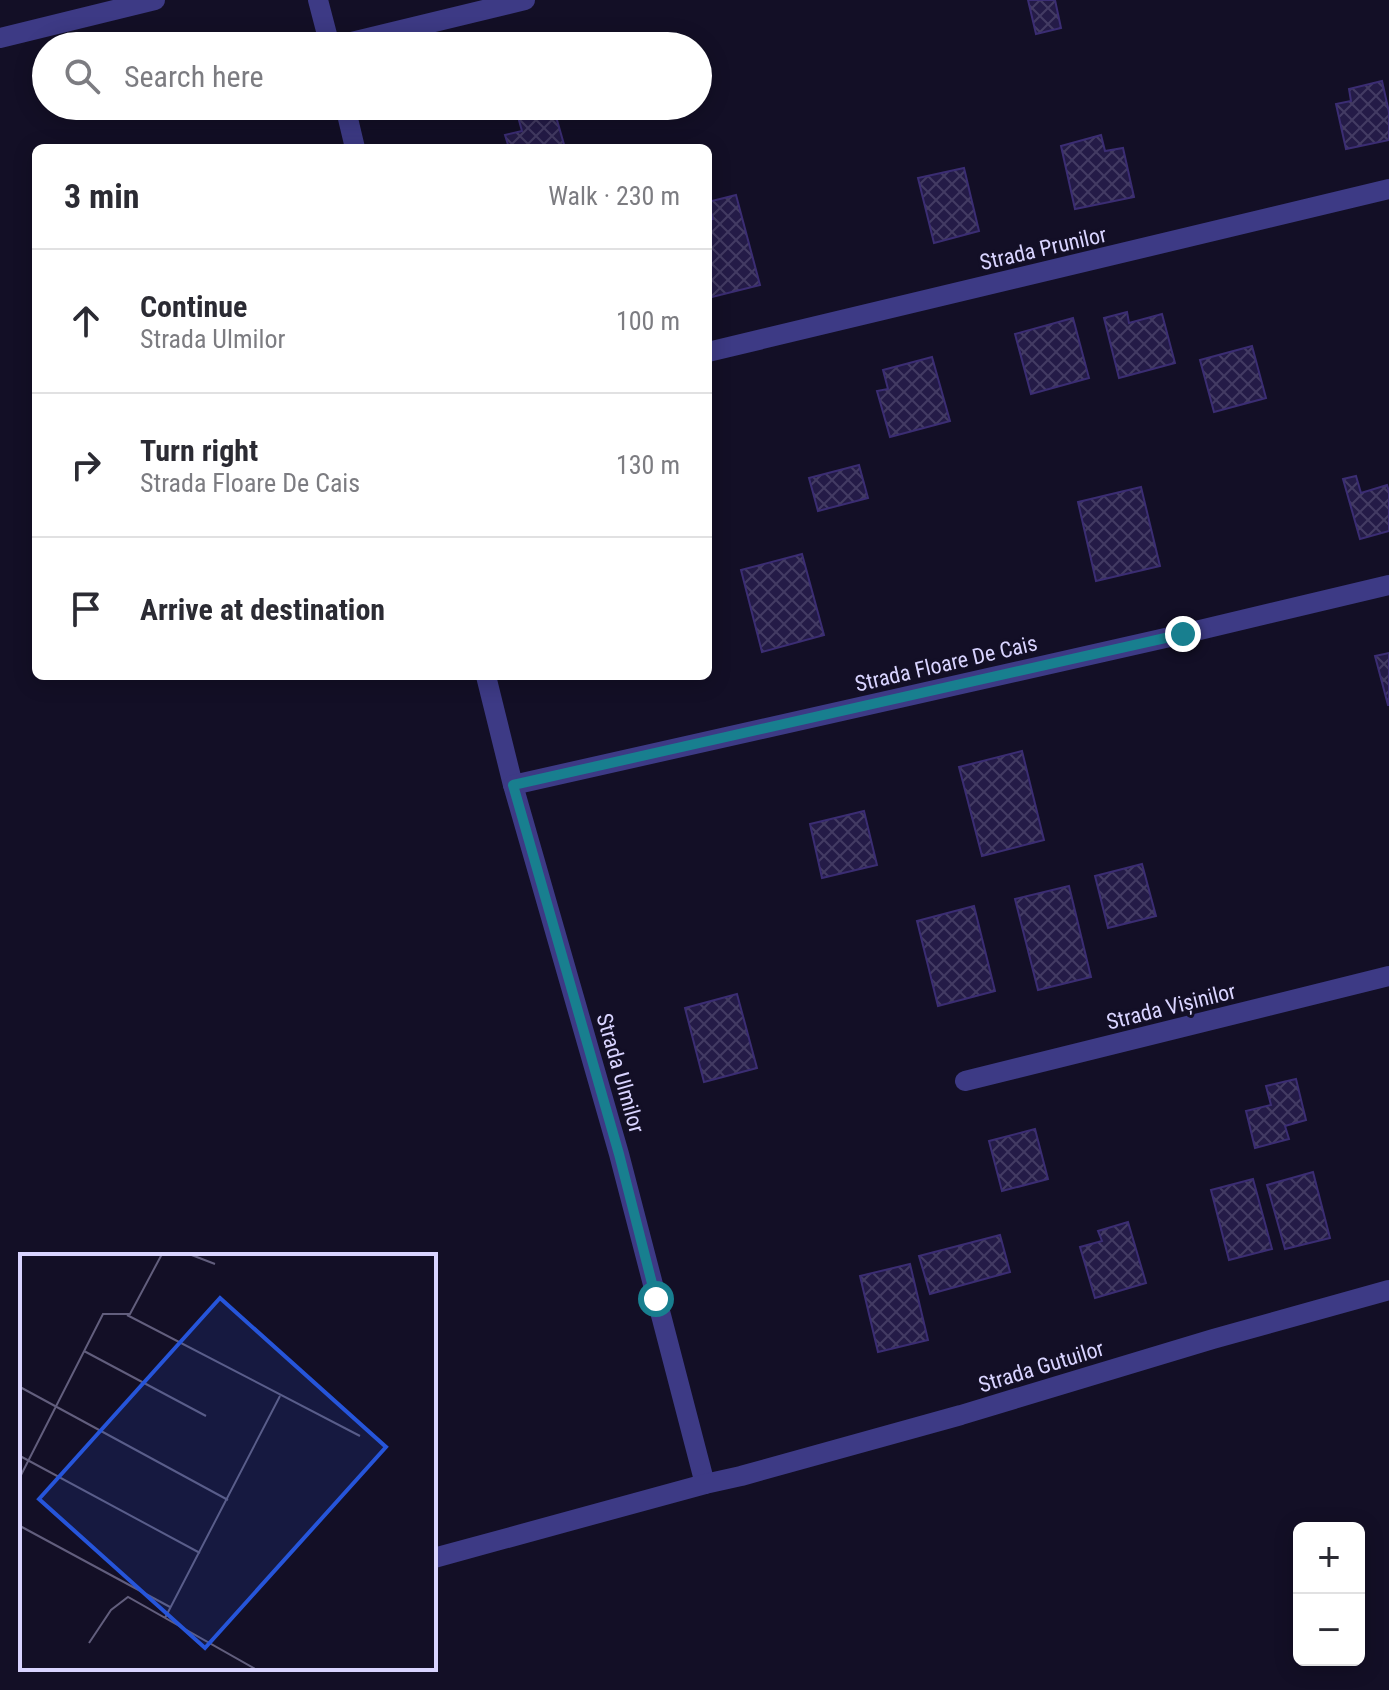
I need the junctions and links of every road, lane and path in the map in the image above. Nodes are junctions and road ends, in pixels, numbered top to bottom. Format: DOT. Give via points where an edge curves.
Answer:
graph roads {
  1 [pos="155,0"];
  2 [pos="318,0"];
  3 [pos="525,0"];
  4 [pos="328,32"];
  5 [pos="391,32"];
  6 [pos="0,38"];
  7 [pos="348,120"];
  8 [pos="354,144"];
  9 [pos="1389,189"];
  10 [pos="712,351"];
  11 [pos="1389,585"];
  12 [pos="487,680"];
  13 [pos="513,785"];
  14 [pos="1389,976"];
  15 [pos="965,1081"];
  16 [pos="1389,1290"];
  17 [pos="705,1484"];
  18 [pos="436,1557"];
  1 -- 6 [label="street"];
  2 -- 4 [label="street"];
  3 -- 5 [label="street"];
  7 -- 8 [label="street"];
  9 -- 10 [label="street, Strada Prunilor"];
  11 -- 13 [label="street, Strada Floare De Cais"];
  12 -- 13 [label="street, Strada Ulmilor"];
  13 -- 17 [label="street, Strada Ulmilor" via="619,1154"];
  14 -- 15 [label="street, Strada Vișinilor"];
  16 -- 17 [label="street, Strada Gutuilor"];
  17 -- 18 [label="street, Strada Gutuilor"];
}
